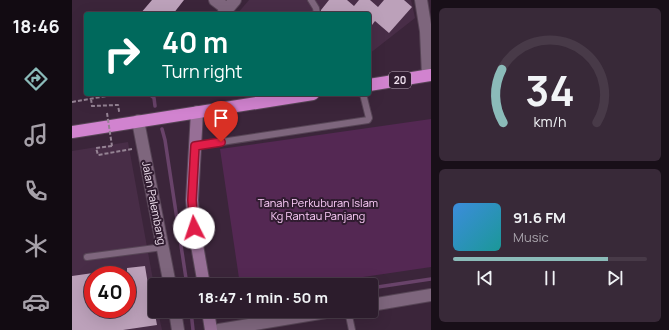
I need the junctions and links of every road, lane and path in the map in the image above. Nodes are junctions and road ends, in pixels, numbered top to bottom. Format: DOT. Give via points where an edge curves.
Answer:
graph roads {
  1 [pos="215,0"];
  2 [pos="311,0"];
  3 [pos="421,0"];
  4 [pos="228,8"];
  5 [pos="317,12"];
  6 [pos="430,75"];
  7 [pos="371,85"];
  8 [pos="107,96"];
  9 [pos="300,96"];
  10 [pos="364,96"];
  11 [pos="91,99"];
  12 [pos="72,102"];
  13 [pos="197,112"];
  14 [pos="138,121"];
  15 [pos="72,132"];
  16 [pos="195,146"];
  17 [pos="118,151"];
  18 [pos="163,247"];
  19 [pos="87,257"];
  20 [pos="169,278"];
  21 [pos="203,278"];
  22 [pos="431,294"];
  23 [pos="378,304"];
  24 [pos="176,318"];
  25 [pos="209,318"];
  26 [pos="290,318"];
  27 [pos="349,318"];
  28 [pos="178,330"];
  29 [pos="211,330"];
  30 [pos="219,330"];
  31 [pos="352,330"];
  1 -- 4 [label="street"];
  2 -- 5 [label="lane"];
  3 -- 6 [label="street"];
  6 -- 7 [label="highway, 20"];
  8 -- 11 [label="path"];
  9 -- 13 [label="highway"];
  10 -- 16 [label="lane" via="368,120"];
  11 -- 12 [label="path"];
  11 -- 17 [label="path, bridge" via="92,106 118,105 119,111 107,113 112,146 96,148 98,155"];
  13 -- 14 [label="highway"];
  13 -- 16 [label="street"];
  14 -- 15 [label="highway"];
  14 -- 18 [label="street, Jalan Palembang"];
  16 -- 21 [label="street" via="192,200"];
  18 -- 19 [label="lane"];
  18 -- 20 [label="street, Jalan Palembang"];
  22 -- 23 [label="street"];
  24 -- 28 [label="street"];
  25 -- 29 [label="street"];
  26 -- 30 [label="street"];
  27 -- 31 [label="lane"];
}
